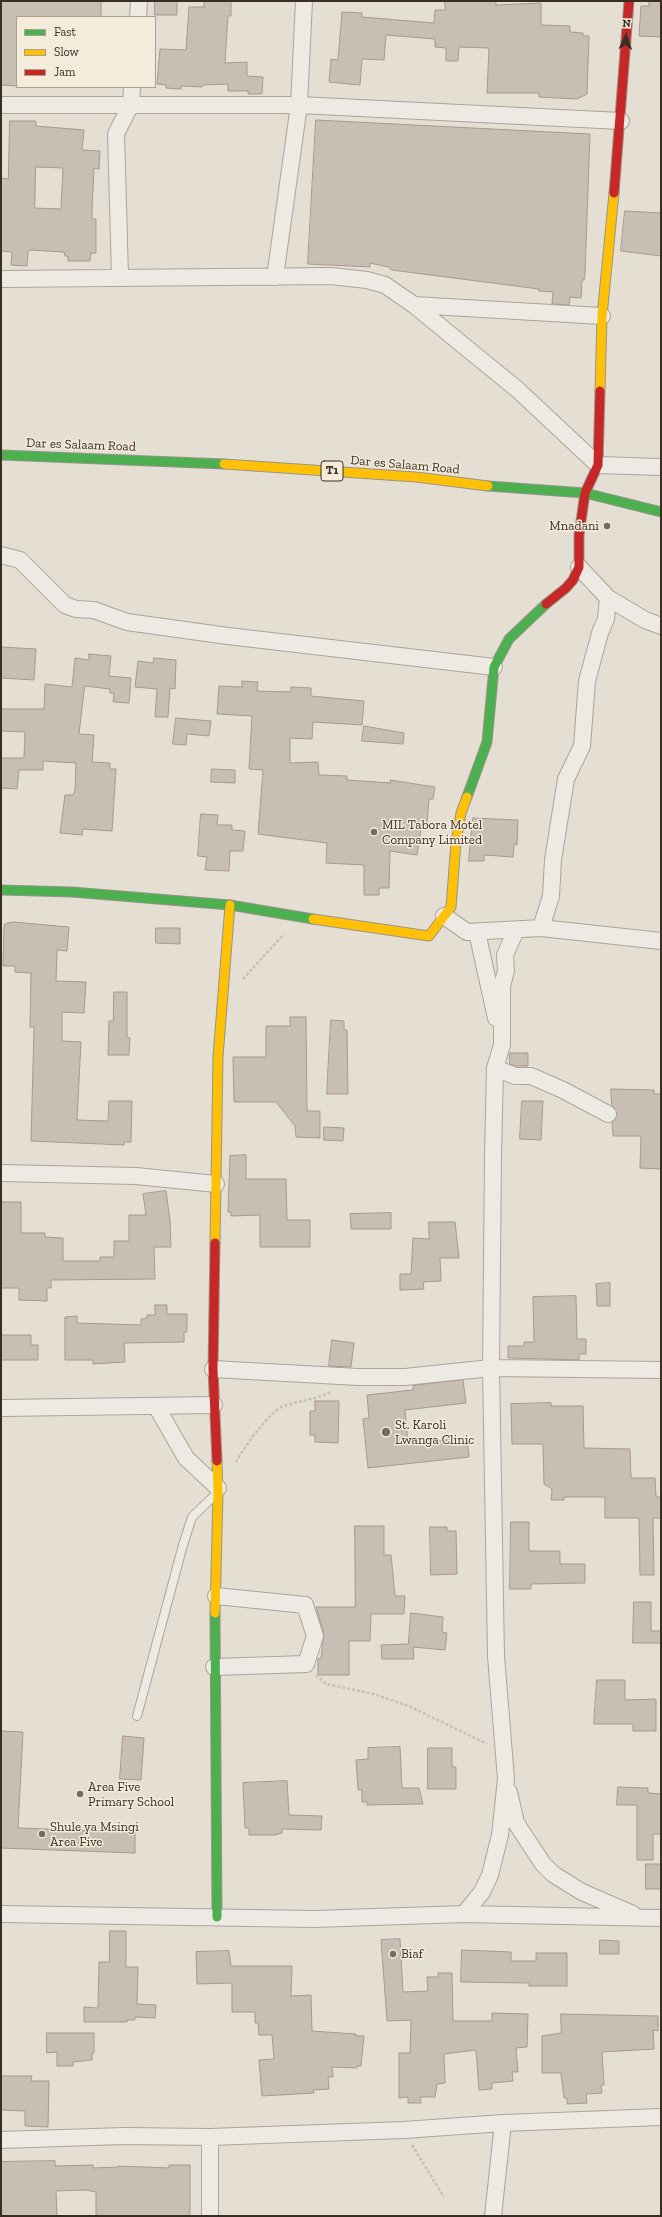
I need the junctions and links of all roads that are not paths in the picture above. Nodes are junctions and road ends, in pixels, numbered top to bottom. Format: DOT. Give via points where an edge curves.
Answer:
graph roads {
  1 [pos="139,1"];
  2 [pos="304,1"];
  3 [pos="629,1"];
  4 [pos="138,16"];
  5 [pos="132,88"];
  6 [pos="131,104"];
  7 [pos="1,105"];
  8 [pos="299,105"];
  9 [pos="621,121"];
  10 [pos="120,277"];
  11 [pos="275,277"];
  12 [pos="1,279"];
  13 [pos="414,305"];
  14 [pos="602,316"];
  15 [pos="1,455"];
  16 [pos="598,465"];
  17 [pos="661,466"];
  18 [pos="585,493"];
  19 [pos="661,512"];
  20 [pos="1,555"];
  21 [pos="579,567"];
  22 [pos="608,598"];
  23 [pos="661,626"];
  24 [pos="494,667"];
  25 [pos="1,890"];
  26 [pos="230,905"];
  27 [pos="444,916"];
  28 [pos="541,928"];
  29 [pos="516,930"];
  30 [pos="477,932"];
  31 [pos="661,941"];
  32 [pos="502,1045"];
  33 [pos="495,1068"];
  34 [pos="608,1114"];
  35 [pos="1,1173"];
  36 [pos="216,1184"];
  37 [pos="491,1368"];
  38 [pos="213,1369"];
  39 [pos="661,1370"];
  40 [pos="214,1405"];
  41 [pos="156,1406"];
  42 [pos="1,1408"];
  43 [pos="218,1490"];
  44 [pos="216,1596"];
  45 [pos="214,1667"];
  46 [pos="137,1716"];
  47 [pos="506,1779"];
  48 [pos="1,1914"];
  49 [pos="464,1914"];
  50 [pos="217,1917"];
  51 [pos="642,1918"];
  52 [pos="661,1918"];
  53 [pos="661,2117"];
  54 [pos="503,2123"];
  55 [pos="210,2137"];
  56 [pos="1,2140"];
  57 [pos="210,2216"];
  58 [pos="493,2216"];
  1 -- 4 [label="street"];
  2 -- 8 [label="street"];
  3 -- 9 [label="main road"];
  5 -- 6 [label="street"];
  6 -- 7 [label="street"];
  6 -- 8 [label="street"];
  6 -- 10 [label="street" via="116,134"];
  8 -- 9 [label="street"];
  8 -- 11 [label="street"];
  9 -- 14 [label="main road"];
  10 -- 11 [label="street"];
  10 -- 12 [label="street"];
  11 -- 13 [label="street" via="331,276 367,280 385,285"];
  13 -- 14 [label="street"];
  13 -- 16 [label="street" via="518,390"];
  14 -- 16 [label="main road"];
  15 -- 18 [label="main road, Dar es Salaam Road / T1" via="224,464 416,477 517,489"];
  16 -- 17 [label="street"];
  16 -- 18 [label="main road"];
  18 -- 19 [label="main road, Dar es Salaam Road / T1"];
  18 -- 21 [label="main road"];
  20 -- 24 [label="street" via="20,560 65,605 76,609 94,610 128,622"];
  21 -- 22 [label="street"];
  21 -- 24 [label="main road" via="566,588 508,639"];
  22 -- 23 [label="street" via="645,620"];
  22 -- 28 [label="street" via="606,619 587,681 582,746 566,779 553,860 551,896"];
  24 -- 27 [label="main road" via="488,742 462,813 456,842 451,907"];
  25 -- 26 [label="main road" via="80,892"];
  26 -- 27 [label="main road" via="429,936"];
  26 -- 36 [label="main road" via="218,1057"];
  27 -- 30 [label="street" via="467,932"];
  28 -- 29 [label="street"];
  28 -- 31 [label="street"];
  29 -- 30 [label="street"];
  29 -- 32 [label="street" via="506,955 506,971 502,986"];
  30 -- 32 [label="street"];
  32 -- 33 [label="street"];
  33 -- 34 [label="street" via="515,1076 531,1076"];
  33 -- 37 [label="street"];
  35 -- 36 [label="street" via="136,1176"];
  36 -- 38 [label="main road"];
  37 -- 38 [label="street" via="405,1377"];
  37 -- 39 [label="street"];
  37 -- 47 [label="street" via="496,1656"];
  38 -- 40 [label="main road"];
  40 -- 41 [label="street"];
  40 -- 43 [label="main road"];
  41 -- 42 [label="street"];
  41 -- 43 [label="street" via="186,1458"];
  43 -- 44 [label="main road"];
  43 -- 46 [label="lane" via="192,1518 182,1545"];
  44 -- 45 [label="main road"];
  44 -- 45 [label="street" via="305,1605 315,1636 306,1664"];
  45 -- 50 [label="main road"];
  47 -- 49 [label="street" via="500,1835 490,1875 482,1892"];
  47 -- 51 [label="street" via="516,1823 543,1864 553,1874 582,1892"];
  48 -- 50 [label="street"];
  49 -- 50 [label="street" via="314,1919"];
  49 -- 51 [label="street"];
  51 -- 52 [label="street"];
  53 -- 54 [label="street"];
  54 -- 55 [label="street" via="404,2130"];
  54 -- 58 [label="street"];
  55 -- 56 [label="street" via="124,2136"];
  55 -- 57 [label="street"];
}
